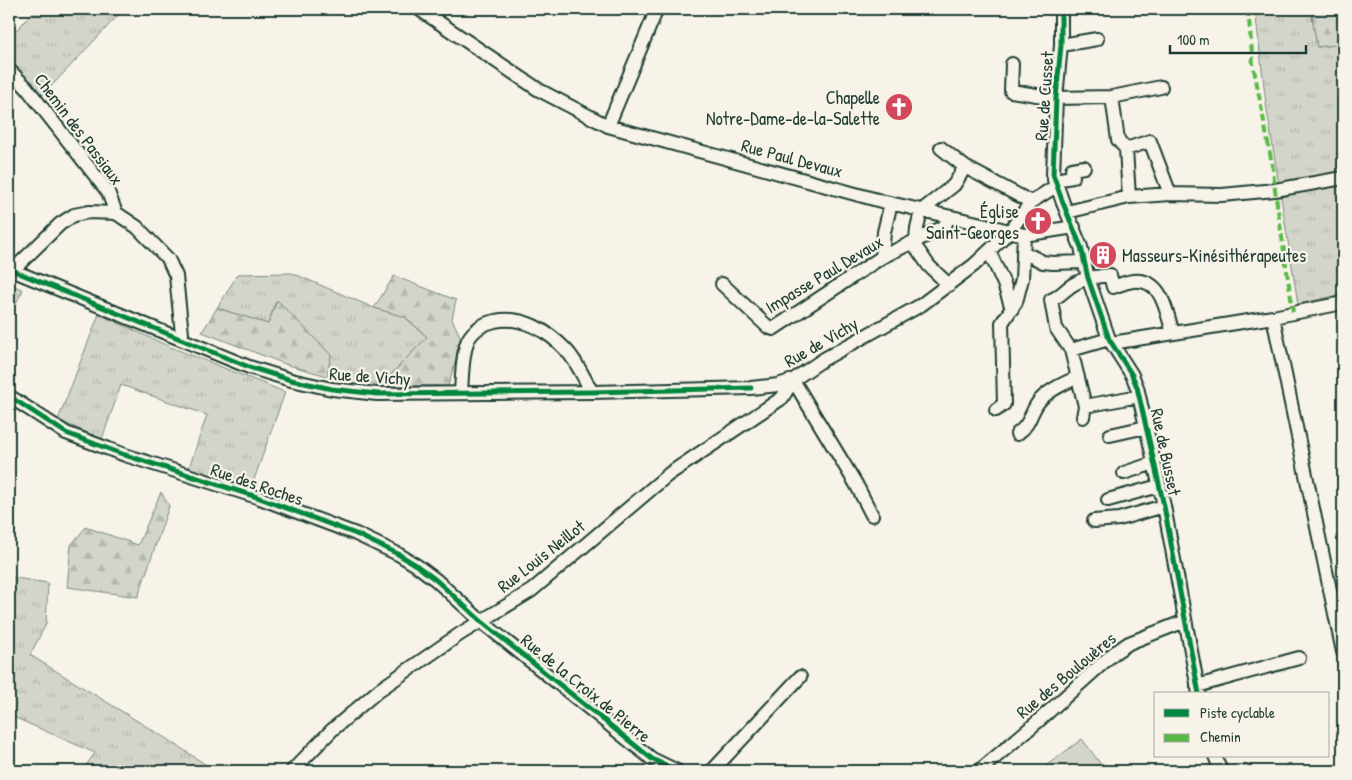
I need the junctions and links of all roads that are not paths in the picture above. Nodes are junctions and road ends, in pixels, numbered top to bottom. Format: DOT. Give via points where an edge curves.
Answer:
graph roads {
  1 [pos="419,9"];
  2 [pos="657,9"];
  3 [pos="1061,9"];
  4 [pos="1097,39"];
  5 [pos="1061,46"];
  6 [pos="1012,64"];
  7 [pos="9,70"];
  8 [pos="1161,87"];
  9 [pos="1112,97"];
  10 [pos="1056,98"];
  11 [pos="608,126"];
  12 [pos="941,148"];
  13 [pos="1126,149"];
  14 [pos="965,166"];
  15 [pos="1084,167"];
  16 [pos="1343,178"];
  17 [pos="1055,183"];
  18 [pos="1170,194"];
  19 [pos="1129,197"];
  20 [pos="1031,202"];
  21 [pos="891,203"];
  22 [pos="921,211"];
  23 [pos="1067,212"];
  24 [pos="116,213"];
  25 [pos="949,217"];
  26 [pos="1074,228"];
  27 [pos="1010,231"];
  28 [pos="1024,235"];
  29 [pos="915,242"];
  30 [pos="990,251"];
  31 [pos="1023,252"];
  32 [pos="882,257"];
  33 [pos="1084,262"];
  34 [pos="11,269"];
  35 [pos="1088,278"];
  36 [pos="722,284"];
  37 [pos="948,285"];
  38 [pos="1343,303"];
  39 [pos="1012,309"];
  40 [pos="1273,317"];
  41 [pos="1173,333"];
  42 [pos="180,339"];
  43 [pos="1110,341"];
  44 [pos="1071,350"];
  45 [pos="1078,377"];
  46 [pos="793,380"];
  47 [pos="763,387"];
  48 [pos="592,392"];
  49 [pos="460,393"];
  50 [pos="9,396"];
  51 [pos="1139,396"];
  52 [pos="768,407"];
  53 [pos="996,410"];
  54 [pos="1146,427"];
  55 [pos="1017,434"];
  56 [pos="1110,436"];
  57 [pos="1154,463"];
  58 [pos="1124,473"];
  59 [pos="1159,486"];
  60 [pos="1108,500"];
  61 [pos="1164,506"];
  62 [pos="872,515"];
  63 [pos="1094,521"];
  64 [pos="1185,621"];
  65 [pos="482,622"];
  66 [pos="1343,652"];
  67 [pos="1299,658"];
  68 [pos="800,678"];
  69 [pos="1198,690"];
  70 [pos="1216,758"];
  71 [pos="292,771"];
  72 [pos="677,771"];
  73 [pos="712,771"];
  74 [pos="979,771"];
  75 [pos="1220,771"];
  1 -- 11 [label="street, Rue Paul Devaux" via="539,90"];
  2 -- 11 [label="street"];
  3 -- 5 [label="street, Rue de Cusset"];
  4 -- 5 [label="street"];
  5 -- 10 [label="street, Rue de Cusset"];
  6 -- 10 [label="street" via="1010,91"];
  7 -- 24 [label="street, Chemin des Passiaux" via="108,192"];
  8 -- 9 [label="street"];
  9 -- 10 [label="street"];
  9 -- 13 [label="street" via="1118,140"];
  10 -- 17 [label="street, Rue de Cusset"];
  11 -- 21 [label="street, Rue Paul Devaux"];
  12 -- 14 [label="street"];
  13 -- 18 [label="street" via="1150,141"];
  13 -- 19 [label="street"];
  14 -- 20 [label="street"];
  14 -- 22 [label="street" via="954,185"];
  15 -- 17 [label="street" via="1072,169 1073,177"];
  16 -- 18 [label="street" via="1222,195"];
  17 -- 20 [label="street"];
  17 -- 23 [label="street, Rue de Busset"];
  18 -- 19 [label="street"];
  19 -- 23 [label="street"];
  20 -- 27 [label="street, Rue de Vichy"];
  21 -- 22 [label="street, Rue Paul Devaux"];
  21 -- 32 [label="street"];
  22 -- 25 [label="street, Rue Paul Devaux"];
  22 -- 29 [label="street"];
  23 -- 26 [label="street, Rue de Busset"];
  24 -- 34 [label="street" via="74,215"];
  24 -- 42 [label="street" via="136,227 168,259 176,276"];
  25 -- 27 [label="street, Rue Paul Devaux"];
  25 -- 29 [label="street, Impasse Paul Devaux" via="944,227"];
  26 -- 28 [label="street"];
  26 -- 33 [label="street, Rue de Busset"];
  27 -- 28 [label="street, Rue Paul Devaux"];
  27 -- 30 [label="street, Rue de Vichy"];
  28 -- 31 [label="street"];
  29 -- 32 [label="street, Impasse Paul Devaux"];
  29 -- 37 [label="street" via="929,266"];
  30 -- 37 [label="street, Rue de Vichy"];
  30 -- 39 [label="street"];
  31 -- 33 [label="street" via="1043,262"];
  31 -- 39 [label="street" via="1022,279"];
  32 -- 36 [label="street, Impasse Paul Devaux" via="773,329"];
  33 -- 35 [label="street, Rue de Busset"];
  34 -- 42 [label="street, Rue de Vichy"];
  35 -- 41 [label="street" via="1110,275 1113,287 1133,281 1155,286"];
  35 -- 43 [label="street, Rue de Busset"];
  35 -- 44 [label="street" via="1073,284 1060,297 1051,300 1056,328"];
  37 -- 46 [label="street, Rue de Vichy"];
  38 -- 40 [label="street"];
  39 -- 53 [label="street" via="1002,323 1004,404"];
  40 -- 41 [label="street"];
  40 -- 66 [label="street"];
  41 -- 43 [label="street"];
  42 -- 49 [label="street, Rue de Vichy" via="249,367 332,389 377,394"];
  43 -- 44 [label="street"];
  43 -- 51 [label="street, Rue de Busset" via="1132,375"];
  44 -- 45 [label="street"];
  45 -- 51 [label="street" via="1084,412"];
  45 -- 55 [label="street" via="1040,399 1030,421"];
  46 -- 47 [label="street, Rue de Vichy"];
  46 -- 52 [label="street, Rue Louis Neillot" via="782,398"];
  46 -- 62 [label="street"];
  47 -- 48 [label="street, Rue de Vichy"];
  47 -- 52 [label="street"];
  48 -- 49 [label="street, Rue de Vichy"];
  48 -- 49 [label="street" via="567,351 541,329 503,319 488,322 468,340"];
  50 -- 65 [label="street, Rue des Roches" via="66,433 257,496 356,534 398,554 436,580"];
  51 -- 54 [label="street, Rue de Busset"];
  52 -- 65 [label="street, Rue Louis Neillot" via="669,474 531,591"];
  54 -- 56 [label="street"];
  54 -- 57 [label="street, Rue de Busset"];
  57 -- 58 [label="street"];
  57 -- 59 [label="street, Rue de Busset"];
  59 -- 60 [label="street"];
  59 -- 61 [label="street, Rue de Busset"];
  61 -- 63 [label="street" via="1119,519"];
  61 -- 64 [label="street, Rue de Busset"];
  64 -- 69 [label="street, Rue de Busset"];
  64 -- 74 [label="street, Rue des Boulouères" via="1129,643 1114,653"];
  65 -- 71 [label="street, Rue Louis Neillot" via="379,690 332,730"];
  65 -- 72 [label="street, Rue de la Croix de Pierre" via="652,759"];
  67 -- 69 [label="street"];
  68 -- 73 [label="street"];
  70 -- 75 [label="street"];
}
